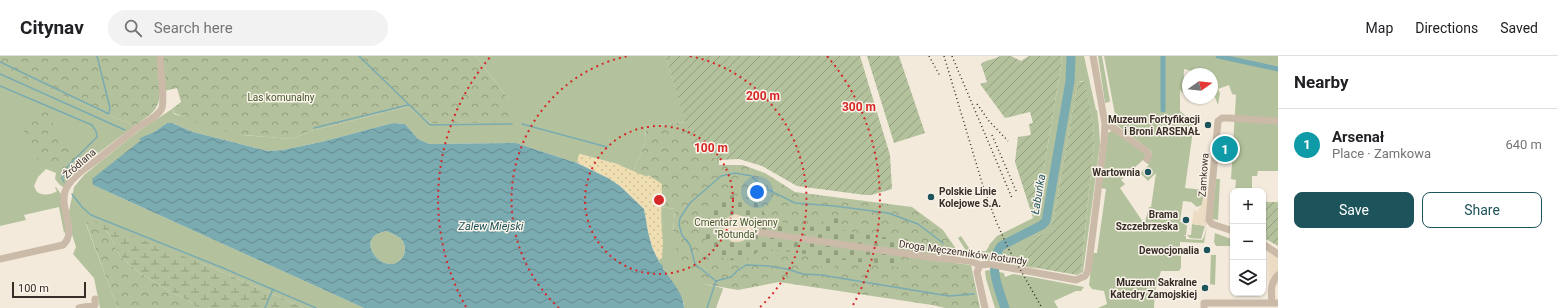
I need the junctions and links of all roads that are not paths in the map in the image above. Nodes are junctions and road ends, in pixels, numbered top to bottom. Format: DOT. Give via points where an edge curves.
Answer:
graph roads {
  1 [pos="160,56"];
  2 [pos="1094,56"];
  3 [pos="1278,121"];
  4 [pos="1105,124"];
  5 [pos="1147,159"];
  6 [pos="1230,230"];
  7 [pos="757,232"];
  8 [pos="1266,245"];
  9 [pos="1278,254"];
  10 [pos="0,259"];
  11 [pos="980,265"];
  12 [pos="1278,275"];
  13 [pos="95,299"];
  14 [pos="1272,304"];
  15 [pos="1204,306"];
  16 [pos="1238,306"];
  17 [pos="78,308"];
  18 [pos="985,308"];
  1 -- 10 [label="street, Źródlana" via="161,109 158,114 80,173 67,187 64,196 69,235 67,242"];
  2 -- 4 [label="street"];
  3 -- 6 [label="street, Zamkowa" via="1228,118 1218,121 1209,220 1212,224"];
  4 -- 5 [label="street" via="1146,151 1149,155"];
  4 -- 11 [label="street, Droga Męczenników Rotundy" via="1103,157 1086,275 1076,280 989,264"];
  7 -- 11 [label="street, Droga Męczenników Rotundy" via="970,261"];
  8 -- 9 [label="street"];
  11 -- 18 [label="street" via="977,272"];
  12 -- 14 [label="street" via="1271,286"];
  13 -- 17 [label="street" via="95,305"];
  14 -- 16 [label="street"];
  15 -- 16 [label="street"];
}
